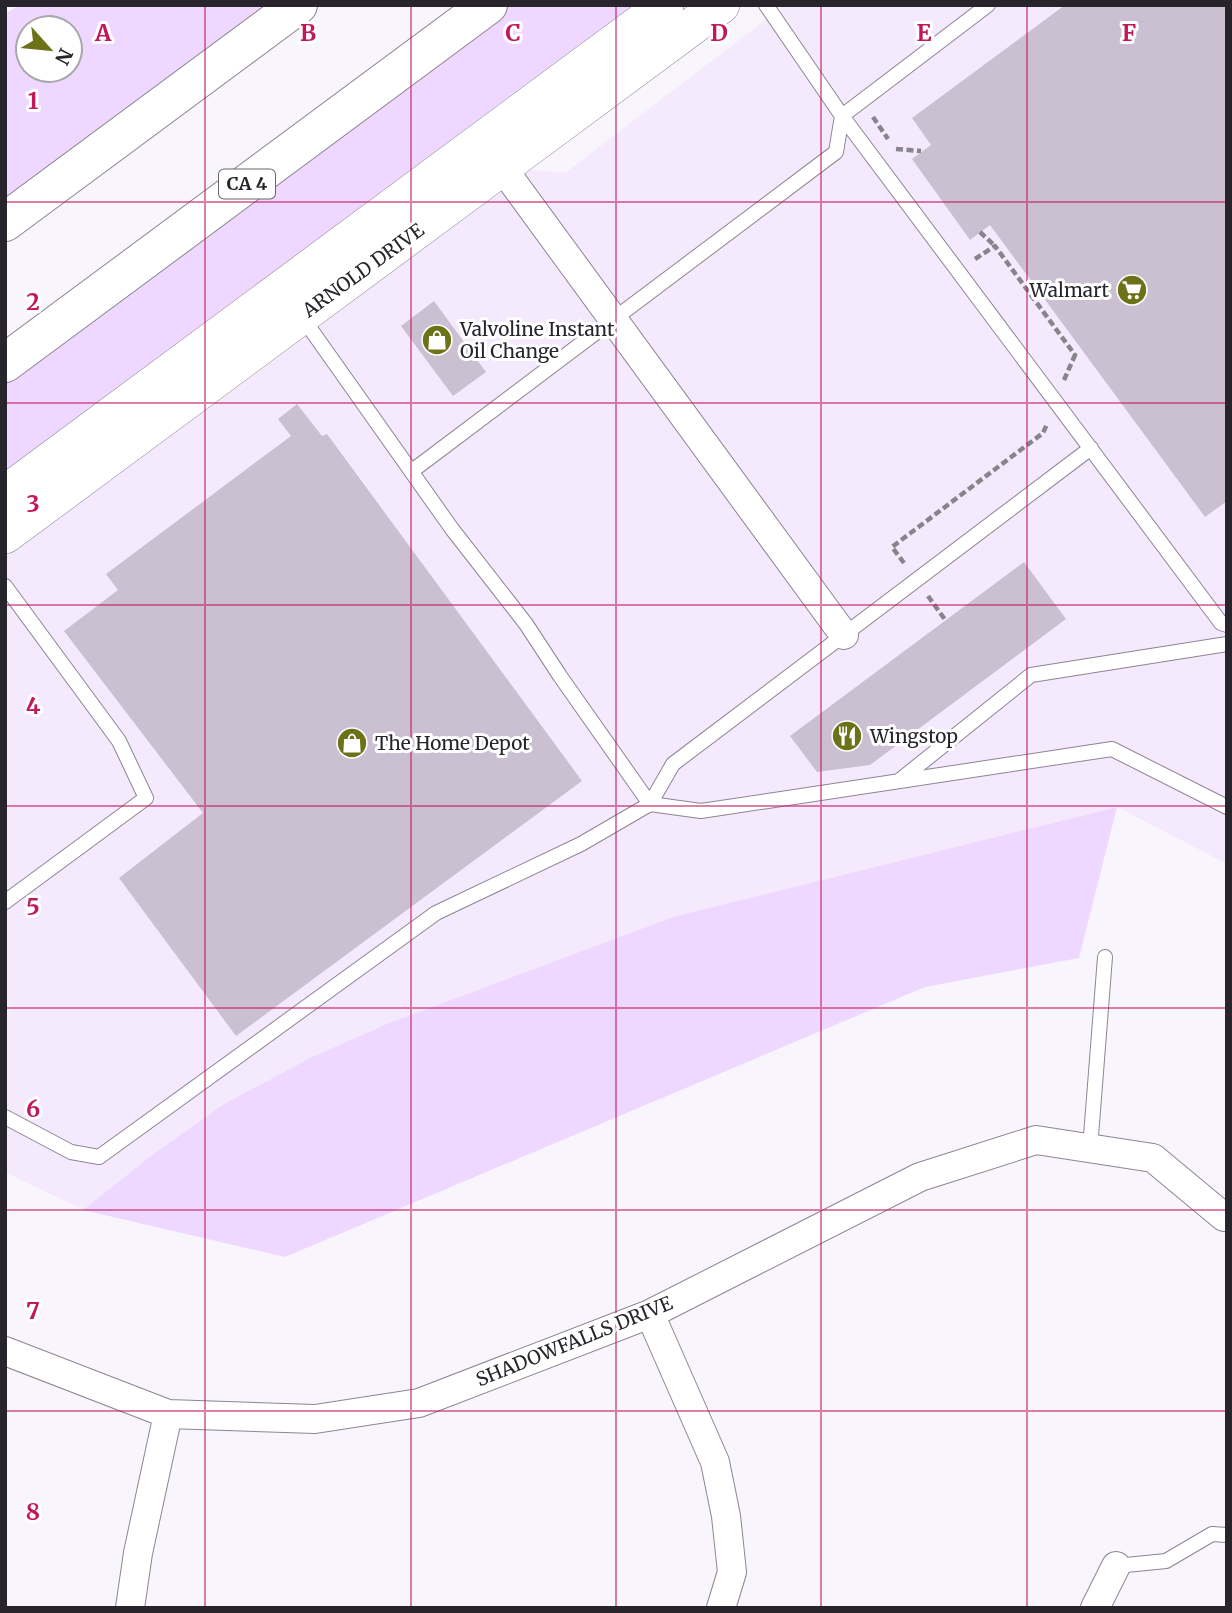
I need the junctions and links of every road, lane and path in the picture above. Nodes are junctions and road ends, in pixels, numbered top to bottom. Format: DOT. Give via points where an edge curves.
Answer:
graph roads {
  1 [pos="298,5"];
  2 [pos="488,5"];
  3 [pos="665,5"];
  4 [pos="721,5"];
  5 [pos="766,5"];
  6 [pos="988,5"];
  7 [pos="869,112"];
  8 [pos="842,116"];
  9 [pos="896,149"];
  10 [pos="922,151"];
  11 [pos="492,154"];
  12 [pos="904,160"];
  13 [pos="5,222"];
  14 [pos="981,232"];
  15 [pos="995,246"];
  16 [pos="967,248"];
  17 [pos="301,316"];
  18 [pos="615,318"];
  19 [pos="5,363"];
  20 [pos="1056,401"];
  21 [pos="1091,448"];
  22 [pos="412,471"];
  23 [pos="5,494"];
  24 [pos="5,535"];
  25 [pos="895,550"];
  26 [pos="5,586"];
  27 [pos="1227,625"];
  28 [pos="844,635"];
  29 [pos="1227,644"];
  30 [pos="899,781"];
  31 [pos="650,804"];
  32 [pos="1227,807"];
  33 [pos="5,902"];
  34 [pos="1105,957"];
  35 [pos="5,1118"];
  36 [pos="1090,1149"];
  37 [pos="1227,1213"];
  38 [pos="650,1314"];
  39 [pos="5,1351"];
  40 [pos="168,1414"];
  41 [pos="1227,1535"];
  42 [pos="1116,1566"];
  43 [pos="130,1608"];
  44 [pos="721,1608"];
  45 [pos="1096,1608"];
  1 -- 13 [label="highway"];
  2 -- 19 [label="highway, CA 4"];
  3 -- 11 [label="street, ARNOLD DRIVE"];
  4 -- 11 [label="street, ARNOLD DRIVE"];
  5 -- 8 [label="lane"];
  6 -- 8 [label="lane"];
  7 -- 9 [label="path"];
  8 -- 18 [label="lane" via="836,152"];
  8 -- 20 [label="lane"];
  9 -- 10 [label="path"];
  9 -- 12 [label="path"];
  11 -- 17 [label="street, ARNOLD DRIVE"];
  11 -- 18 [label="street"];
  11 -- 23 [label="street, ARNOLD DRIVE"];
  14 -- 15 [label="path"];
  15 -- 16 [label="path" via="975,260"];
  15 -- 20 [label="path" via="1074,357"];
  17 -- 22 [label="lane"];
  17 -- 24 [label="street, ARNOLD DRIVE"];
  18 -- 22 [label="lane"];
  18 -- 28 [label="street"];
  20 -- 21 [label="lane"];
  20 -- 25 [label="path" via="1043,433 892,547"];
  21 -- 27 [label="lane"];
  21 -- 28 [label="lane"];
  22 -- 31 [label="lane" via="526,624"];
  26 -- 33 [label="lane" via="119,741 146,798"];
  28 -- 31 [label="lane" via="673,764"];
  29 -- 30 [label="lane" via="1031,675"];
  30 -- 31 [label="lane" via="701,811"];
  30 -- 32 [label="lane" via="1112,749"];
  31 -- 35 [label="lane" via="581,844 436,913 99,1157 71,1152"];
  34 -- 36 [label="lane"];
  36 -- 37 [label="street, SHADOWFALLS DRIVE" via="1153,1158 1224,1217"];
  36 -- 38 [label="street, SHADOWFALLS DRIVE" via="1036,1140 920,1177"];
  38 -- 40 [label="street, SHADOWFALLS DRIVE" via="419,1403 315,1419"];
  38 -- 44 [label="street" via="715,1462 732,1572"];
  39 -- 40 [label="street, SHADOWFALLS DRIVE"];
  40 -- 43 [label="street"];
  41 -- 42 [label="lane" via="1212,1534 1166,1561"];
  42 -- 45 [label="street"];
}
